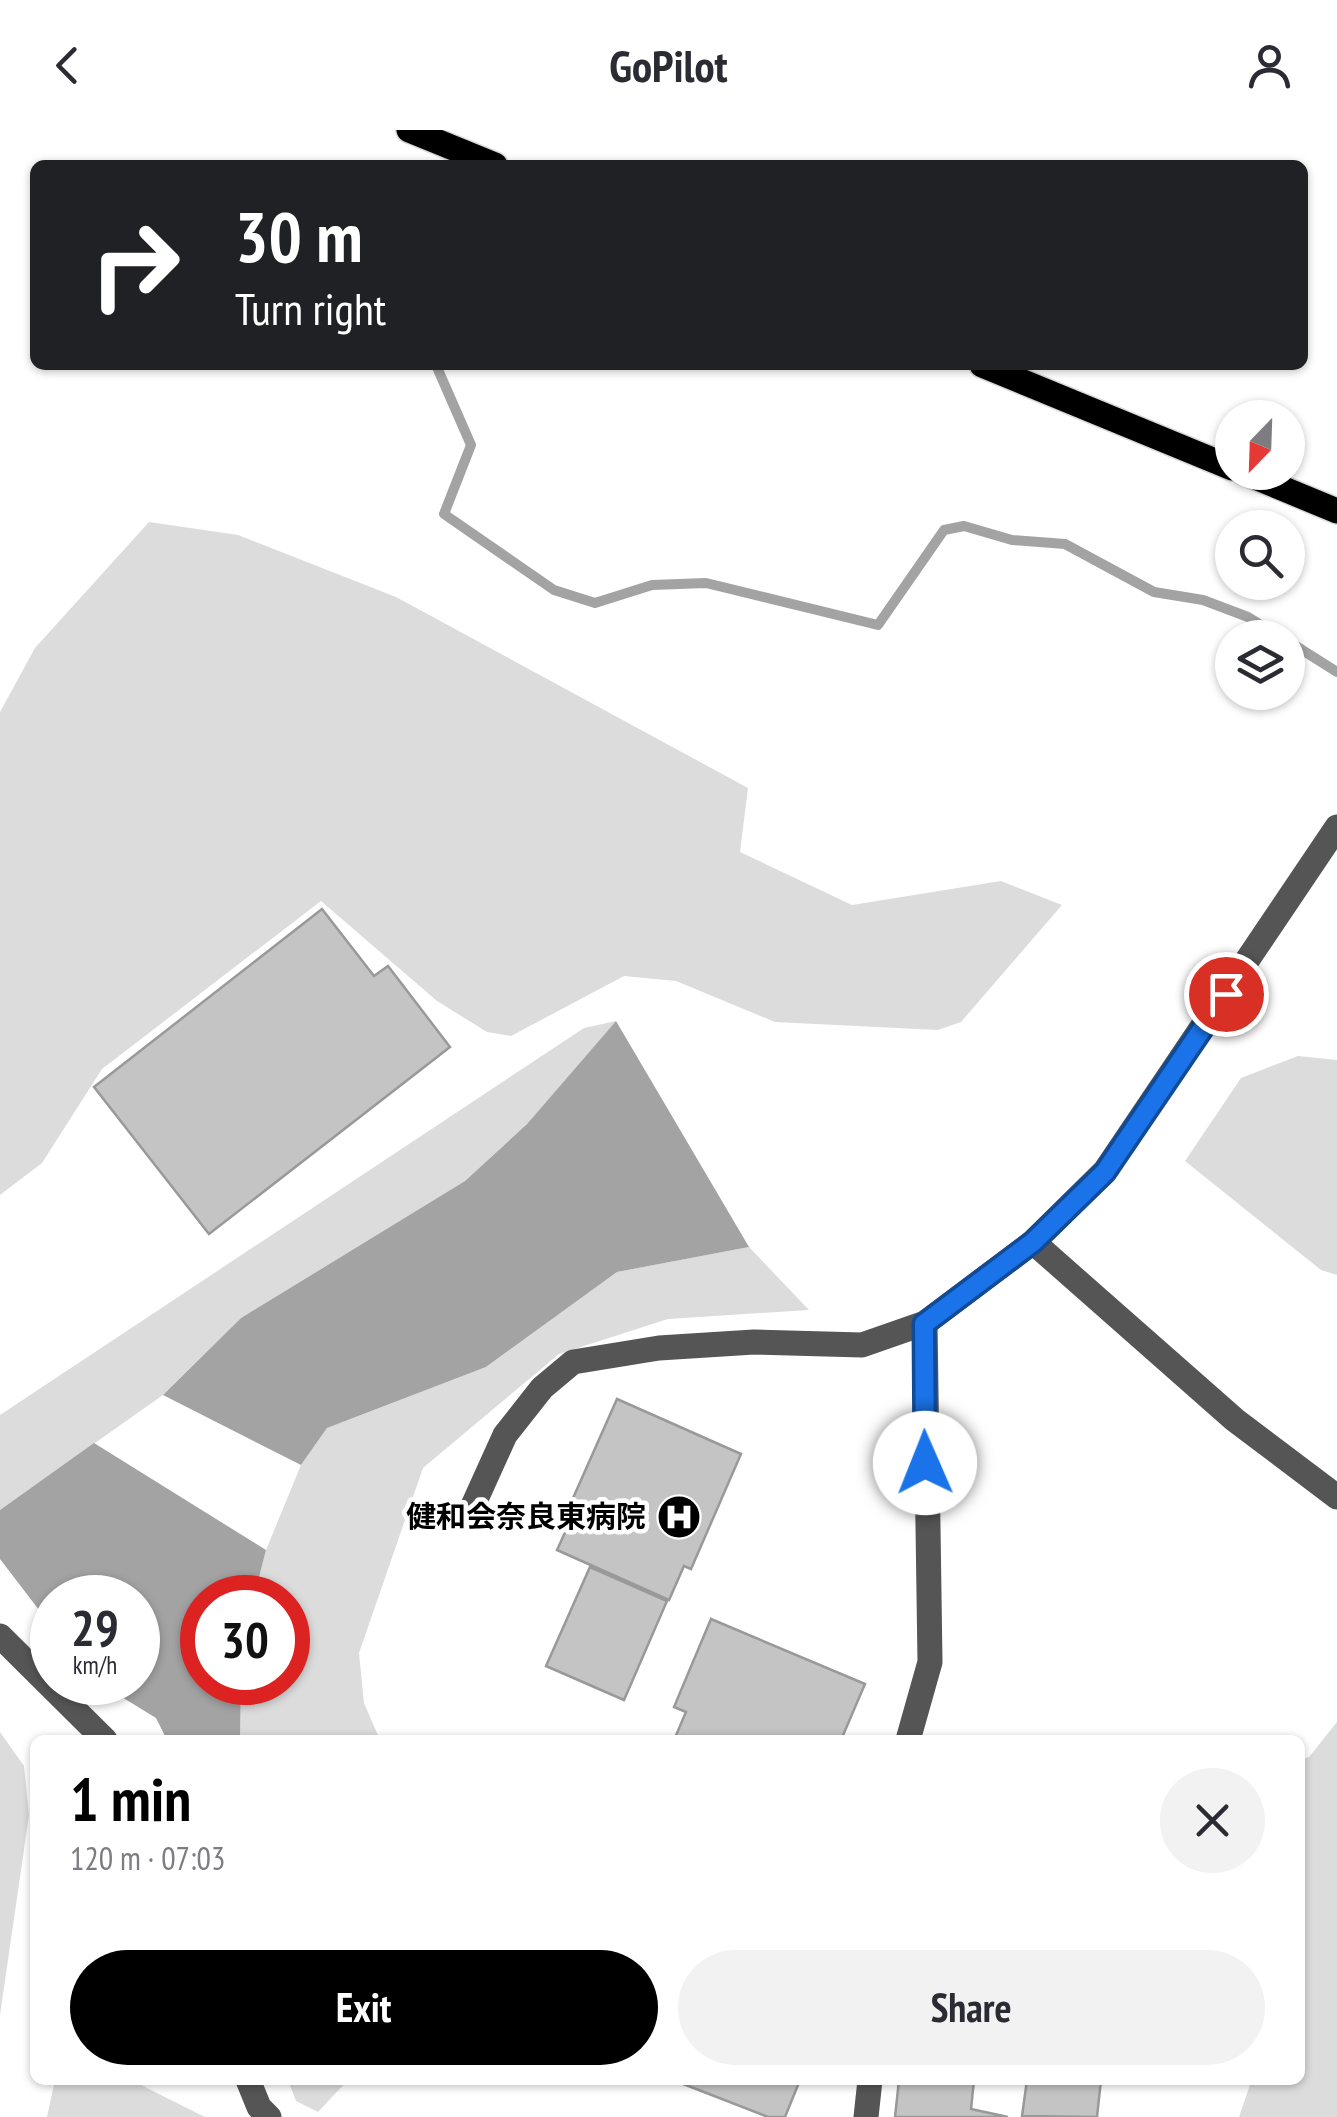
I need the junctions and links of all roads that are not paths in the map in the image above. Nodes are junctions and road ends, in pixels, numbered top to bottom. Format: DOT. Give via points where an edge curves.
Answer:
graph roads {
  1 [pos="409,130"];
  2 [pos="484,160"];
  3 [pos="994,370"];
  4 [pos="1215,461"];
  5 [pos="1286,490"];
  6 [pos="1337,511"];
  7 [pos="1337,827"];
  8 [pos="1033,1242"];
  9 [pos="924,1324"];
  10 [pos="1337,1496"];
  11 [pos="467,1518"];
  12 [pos="0,1636"];
  13 [pos="100,1735"];
  14 [pos="909,1735"];
  15 [pos="250,2085"];
  16 [pos="869,2085"];
  17 [pos="269,2117"];
  18 [pos="866,2117"];
  1 -- 2 [label="main road"];
  3 -- 4 [label="main road"];
  5 -- 6 [label="main road"];
  7 -- 8 [label="street" via="1105,1172"];
  8 -- 9 [label="street"];
  8 -- 10 [label="street" via="1235,1420"];
  9 -- 11 [label="street" via="862,1345 754,1342 573,1362 542,1388 506,1435"];
  9 -- 14 [label="street" via="930,1662"];
  12 -- 13 [label="street"];
  15 -- 17 [label="street"];
  16 -- 18 [label="street"];
}
